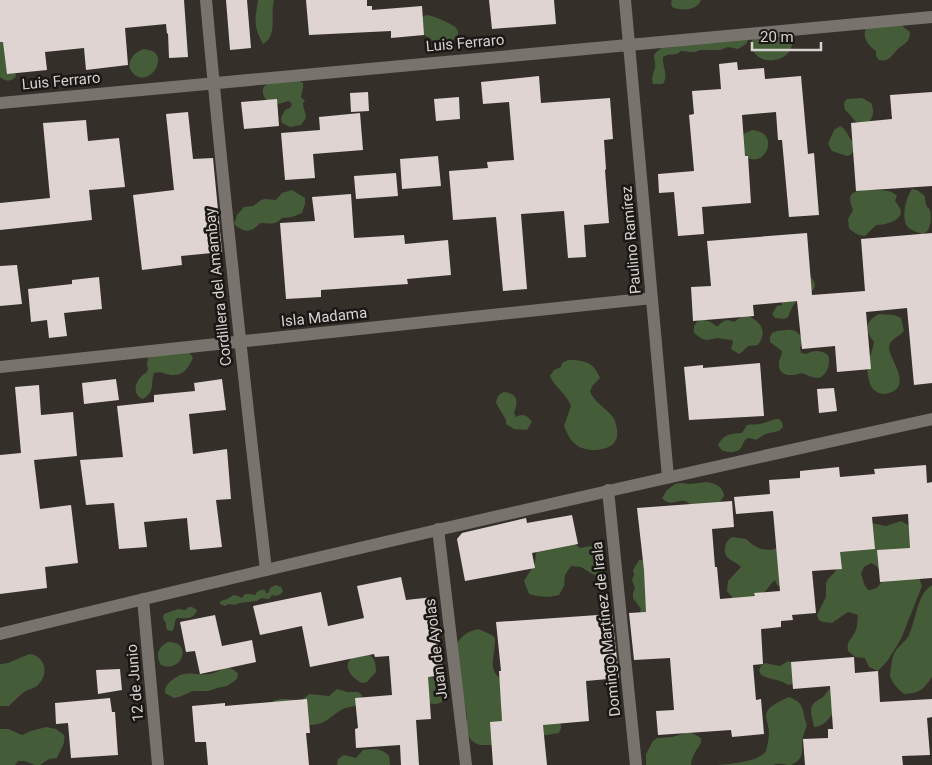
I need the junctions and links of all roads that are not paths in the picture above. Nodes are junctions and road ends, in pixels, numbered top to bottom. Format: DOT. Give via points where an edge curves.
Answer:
graph roads {
  1 [pos="206,0"];
  2 [pos="625,0"];
  3 [pos="932,17"];
  4 [pos="629,45"];
  5 [pos="213,83"];
  6 [pos="0,103"];
  7 [pos="652,298"];
  8 [pos="240,342"];
  9 [pos="0,367"];
  10 [pos="932,419"];
  11 [pos="668,477"];
  12 [pos="608,490"];
  13 [pos="438,529"];
  14 [pos="266,570"];
  15 [pos="143,599"];
  16 [pos="0,634"];
  17 [pos="158,765"];
  18 [pos="466,765"];
  19 [pos="636,765"];
  1 -- 5 [label="street, Cordillera del Amambay"];
  2 -- 4 [label="street, Paulino Ramírez"];
  3 -- 4 [label="street, Luis Ferraro"];
  4 -- 5 [label="street, Luis Ferraro"];
  4 -- 7 [label="street, Paulino Ramírez"];
  5 -- 6 [label="street, Luis Ferraro"];
  5 -- 8 [label="street, Cordillera del Amambay"];
  7 -- 8 [label="street, Isla Madama"];
  7 -- 11 [label="street, Paulino Ramírez"];
  8 -- 9 [label="street, Isla Madama"];
  8 -- 14 [label="street, Cordillera del Amambay"];
  10 -- 11 [label="street"];
  11 -- 12 [label="street"];
  12 -- 13 [label="street"];
  12 -- 19 [label="street, Domingo Martínez de Irala"];
  13 -- 14 [label="street"];
  13 -- 18 [label="street, Juan de Ayolas"];
  14 -- 15 [label="street"];
  15 -- 16 [label="street"];
  15 -- 17 [label="street, 12 de Junio"];
}
